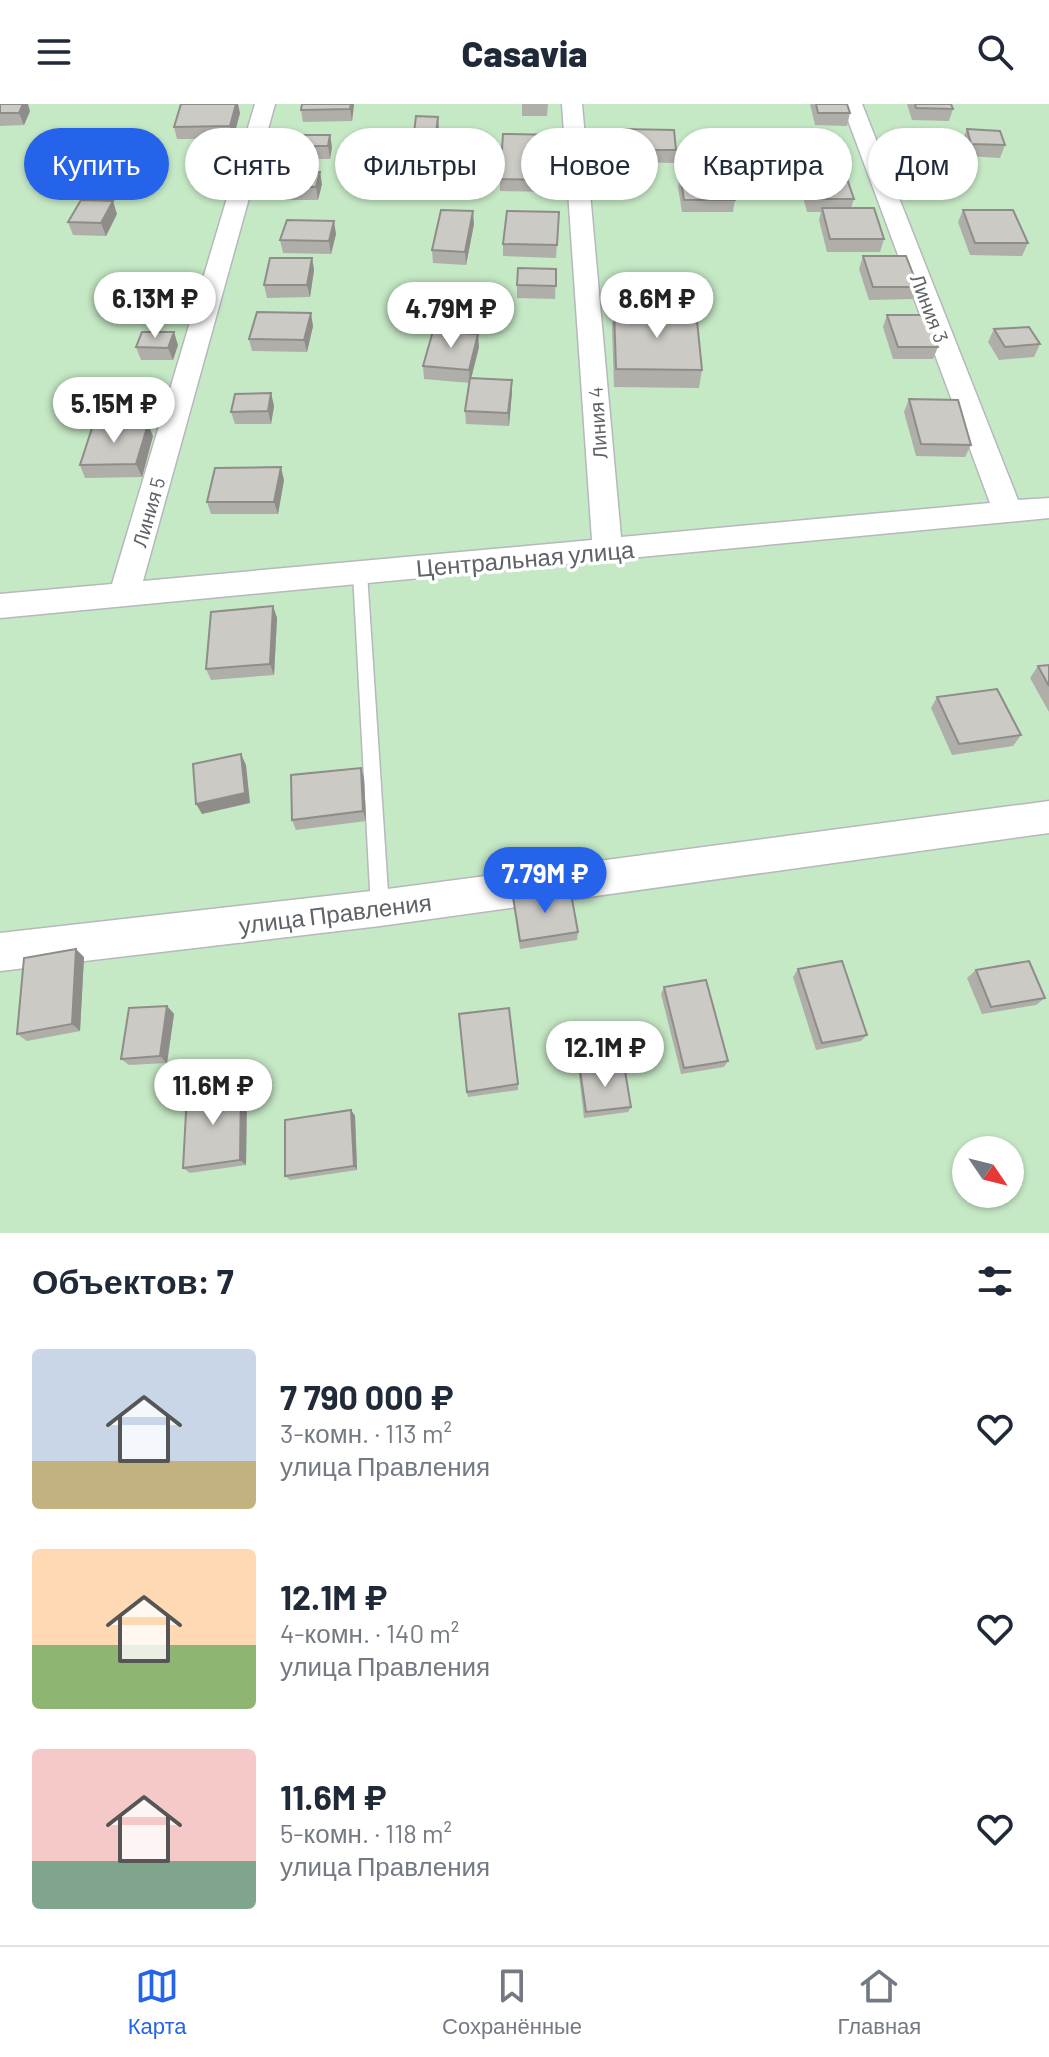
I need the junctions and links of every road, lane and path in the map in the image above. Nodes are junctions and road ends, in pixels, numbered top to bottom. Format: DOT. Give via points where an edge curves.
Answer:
graph roads {
  1 [pos="265,104"];
  2 [pos="572,104"];
  3 [pos="852,104"];
  4 [pos="1049,508"];
  5 [pos="1008,512"];
  6 [pos="607,550"];
  7 [pos="360,573"];
  8 [pos="123,597"];
  9 [pos="0,606"];
  10 [pos="1049,817"];
  11 [pos="380,908"];
  12 [pos="0,952"];
  1 -- 8 [label="street, Линия 5"];
  2 -- 6 [label="street, Линия 4"];
  3 -- 5 [label="street, Линия 3"];
  4 -- 5 [label="street, Центральная улица"];
  5 -- 6 [label="street, Центральная улица"];
  6 -- 7 [label="street, Центральная улица"];
  7 -- 8 [label="street, Центральная улица"];
  7 -- 11 [label="lane"];
  8 -- 9 [label="street, Центральная улица"];
  10 -- 11 [label="street, улица Правления"];
  11 -- 12 [label="street, улица Правления"];
}
